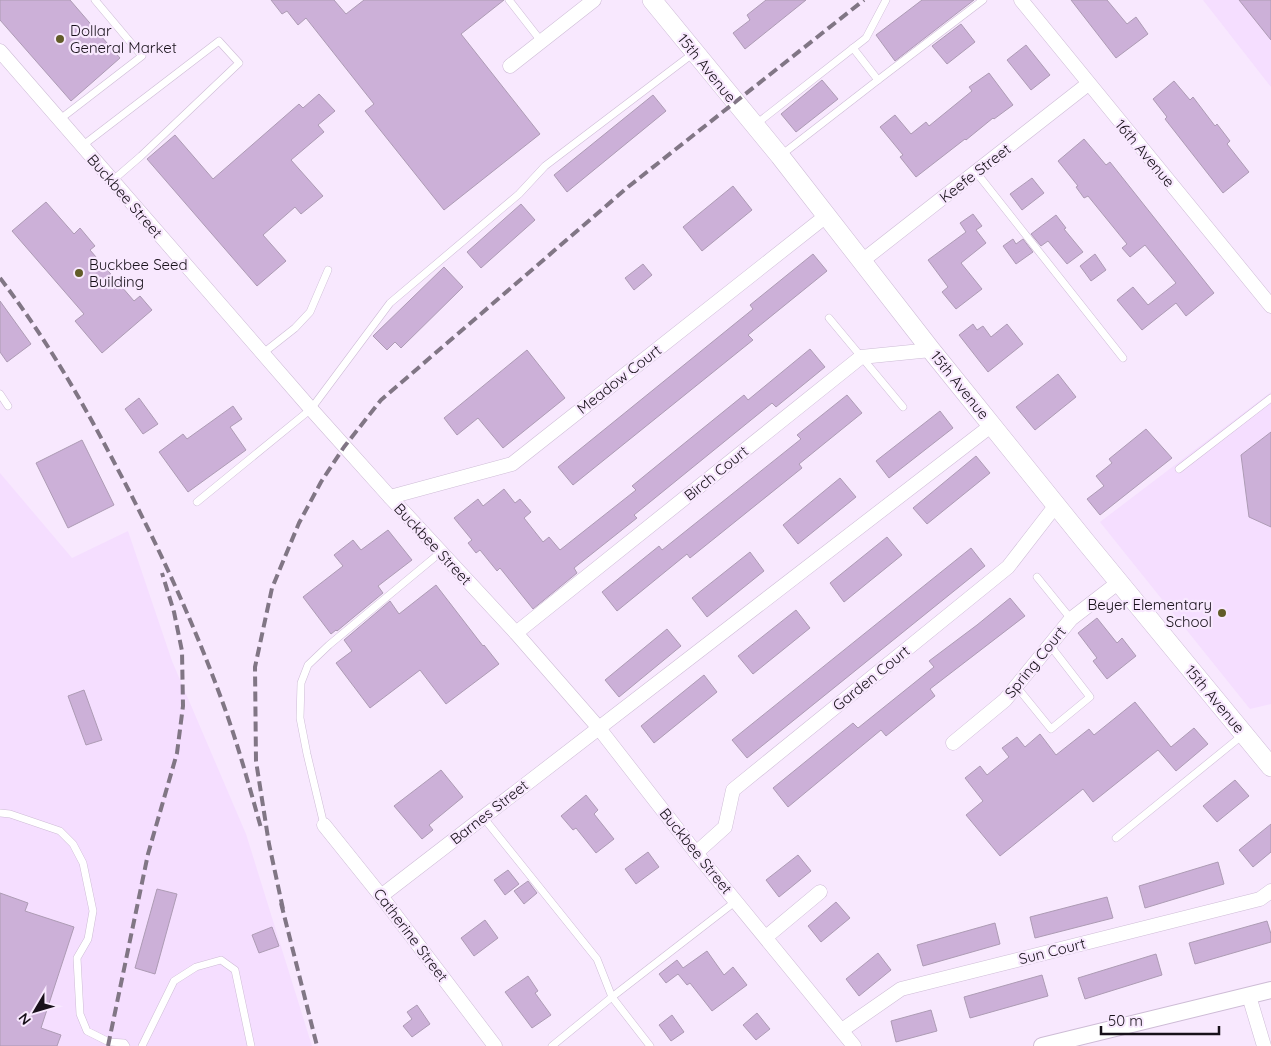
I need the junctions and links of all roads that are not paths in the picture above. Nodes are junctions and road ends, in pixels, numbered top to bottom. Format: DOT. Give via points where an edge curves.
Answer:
graph roads {
  1 [pos="95,0"];
  2 [pos="509,0"];
  3 [pos="594,0"];
  4 [pos="652,0"];
  5 [pos="886,0"];
  6 [pos="983,0"];
  7 [pos="1021,0"];
  8 [pos="542,41"];
  9 [pos="853,48"];
  10 [pos="0,51"];
  11 [pos="695,52"];
  12 [pos="510,66"];
  13 [pos="878,80"];
  14 [pos="1088,84"];
  15 [pos="59,120"];
  16 [pos="754,125"];
  17 [pos="82,146"];
  18 [pos="780,156"];
  19 [pos="976,172"];
  20 [pos="112,181"];
  21 [pos="826,216"];
  22 [pos="862,261"];
  23 [pos="328,270"];
  24 [pos="1271,306"];
  25 [pos="829,318"];
  26 [pos="931,350"];
  27 [pos="262,354"];
  28 [pos="861,357"];
  29 [pos="1123,358"];
  30 [pos="0,394"];
  31 [pos="1271,398"];
  32 [pos="8,406"];
  33 [pos="903,406"];
  34 [pos="311,409"];
  35 [pos="992,425"];
  36 [pos="1179,469"];
  37 [pos="390,497"];
  38 [pos="197,502"];
  39 [pos="1056,506"];
  40 [pos="441,552"];
  41 [pos="1038,578"];
  42 [pos="1119,582"];
  43 [pos="1071,619"];
  44 [pos="516,633"];
  45 [pos="1049,644"];
  46 [pos="1016,686"];
  47 [pos="598,727"];
  48 [pos="1244,734"];
  49 [pos="953,743"];
  50 [pos="1271,767"];
  51 [pos="0,813"];
  52 [pos="483,817"];
  53 [pos="324,825"];
  54 [pos="1116,838"];
  55 [pos="696,853"];
  56 [pos="1271,891"];
  57 [pos="820,892"];
  58 [pos="381,896"];
  59 [pos="736,901"];
  60 [pos="766,937"];
  61 [pos="1271,990"];
  62 [pos="1249,996"];
  63 [pos="612,997"];
  64 [pos="842,1030"];
  65 [pos="126,1046"];
  66 [pos="142,1046"];
  67 [pos="251,1046"];
  68 [pos="495,1046"];
  69 [pos="552,1046"];
  70 [pos="650,1046"];
  71 [pos="854,1046"];
  72 [pos="1042,1046"];
  73 [pos="1264,1046"];
  1 -- 15 [label="lane" via="142,56"];
  2 -- 8 [label="lane"];
  3 -- 8 [label="street"];
  4 -- 11 [label="main road, 15th Avenue"];
  5 -- 9 [label="lane" via="866,38"];
  6 -- 13 [label="lane"];
  7 -- 14 [label="street, 16th Avenue"];
  8 -- 12 [label="street"];
  9 -- 13 [label="lane"];
  9 -- 16 [label="lane"];
  10 -- 15 [label="street, Buckbee Street"];
  11 -- 16 [label="main road, 15th Avenue"];
  11 -- 34 [label="lane" via="545,166 519,194 390,303"];
  13 -- 18 [label="lane"];
  14 -- 19 [label="street, Keefe Street"];
  14 -- 24 [label="street, 16th Avenue"];
  15 -- 17 [label="street, Buckbee Street"];
  16 -- 18 [label="main road, 15th Avenue"];
  17 -- 20 [label="street, Buckbee Street"];
  17 -- 20 [label="lane" via="219,41 239,63"];
  18 -- 21 [label="main road, 15th Avenue"];
  19 -- 22 [label="street, Keefe Street"];
  19 -- 29 [label="lane"];
  20 -- 27 [label="street, Buckbee Street"];
  21 -- 22 [label="main road, 15th Avenue"];
  21 -- 37 [label="street, Meadow Court" via="512,464"];
  22 -- 26 [label="main road, 15th Avenue"];
  23 -- 27 [label="lane" via="310,312"];
  25 -- 28 [label="lane"];
  26 -- 28 [label="street"];
  26 -- 35 [label="main road, 15th Avenue"];
  27 -- 34 [label="street, Buckbee Street"];
  28 -- 33 [label="lane"];
  28 -- 44 [label="street, Birch Court"];
  30 -- 32 [label="lane"];
  31 -- 36 [label="lane"];
  34 -- 37 [label="street, Buckbee Street"];
  34 -- 38 [label="lane"];
  35 -- 39 [label="main road, 15th Avenue"];
  35 -- 47 [label="street"];
  37 -- 40 [label="street, Buckbee Street"];
  39 -- 42 [label="main road, 15th Avenue"];
  39 -- 55 [label="street, Garden Court" via="1008,567 733,790 726,827"];
  40 -- 44 [label="street, Buckbee Street"];
  40 -- 53 [label="lane" via="308,664 301,683 300,718"];
  41 -- 43 [label="lane"];
  42 -- 43 [label="street, Spring Court"];
  42 -- 48 [label="main road, 15th Avenue"];
  43 -- 45 [label="street, Spring Court"];
  44 -- 47 [label="street, Buckbee Street"];
  45 -- 46 [label="street, Spring Court"];
  45 -- 46 [label="lane" via="1090,697 1051,729"];
  46 -- 49 [label="street, Spring Court" via="1005,700"];
  47 -- 52 [label="street, Barnes Street"];
  47 -- 55 [label="street, Buckbee Street"];
  48 -- 50 [label="main road, 15th Avenue"];
  48 -- 54 [label="lane"];
  51 -- 65 [label="lane" via="60,831 84,862 93,911 88,939 77,958 80,1014 87,1031"];
  52 -- 58 [label="street, Barnes Street"];
  52 -- 63 [label="lane" via="597,959"];
  53 -- 58 [label="street, Catherine Street"];
  55 -- 59 [label="street, Buckbee Street"];
  56 -- 64 [label="street, Sun Court" via="1260,899 901,990"];
  57 -- 60 [label="street"];
  58 -- 68 [label="street, Catherine Street"];
  59 -- 60 [label="street, Buckbee Street"];
  59 -- 63 [label="lane"];
  60 -- 64 [label="street, Buckbee Street"];
  61 -- 62 [label="street"];
  62 -- 72 [label="street"];
  62 -- 73 [label="street"];
  63 -- 69 [label="lane"];
  63 -- 70 [label="lane"];
  64 -- 71 [label="street, Buckbee Street"];
  66 -- 67 [label="lane" via="174,981 196,966 221,960 235,970"];
}
